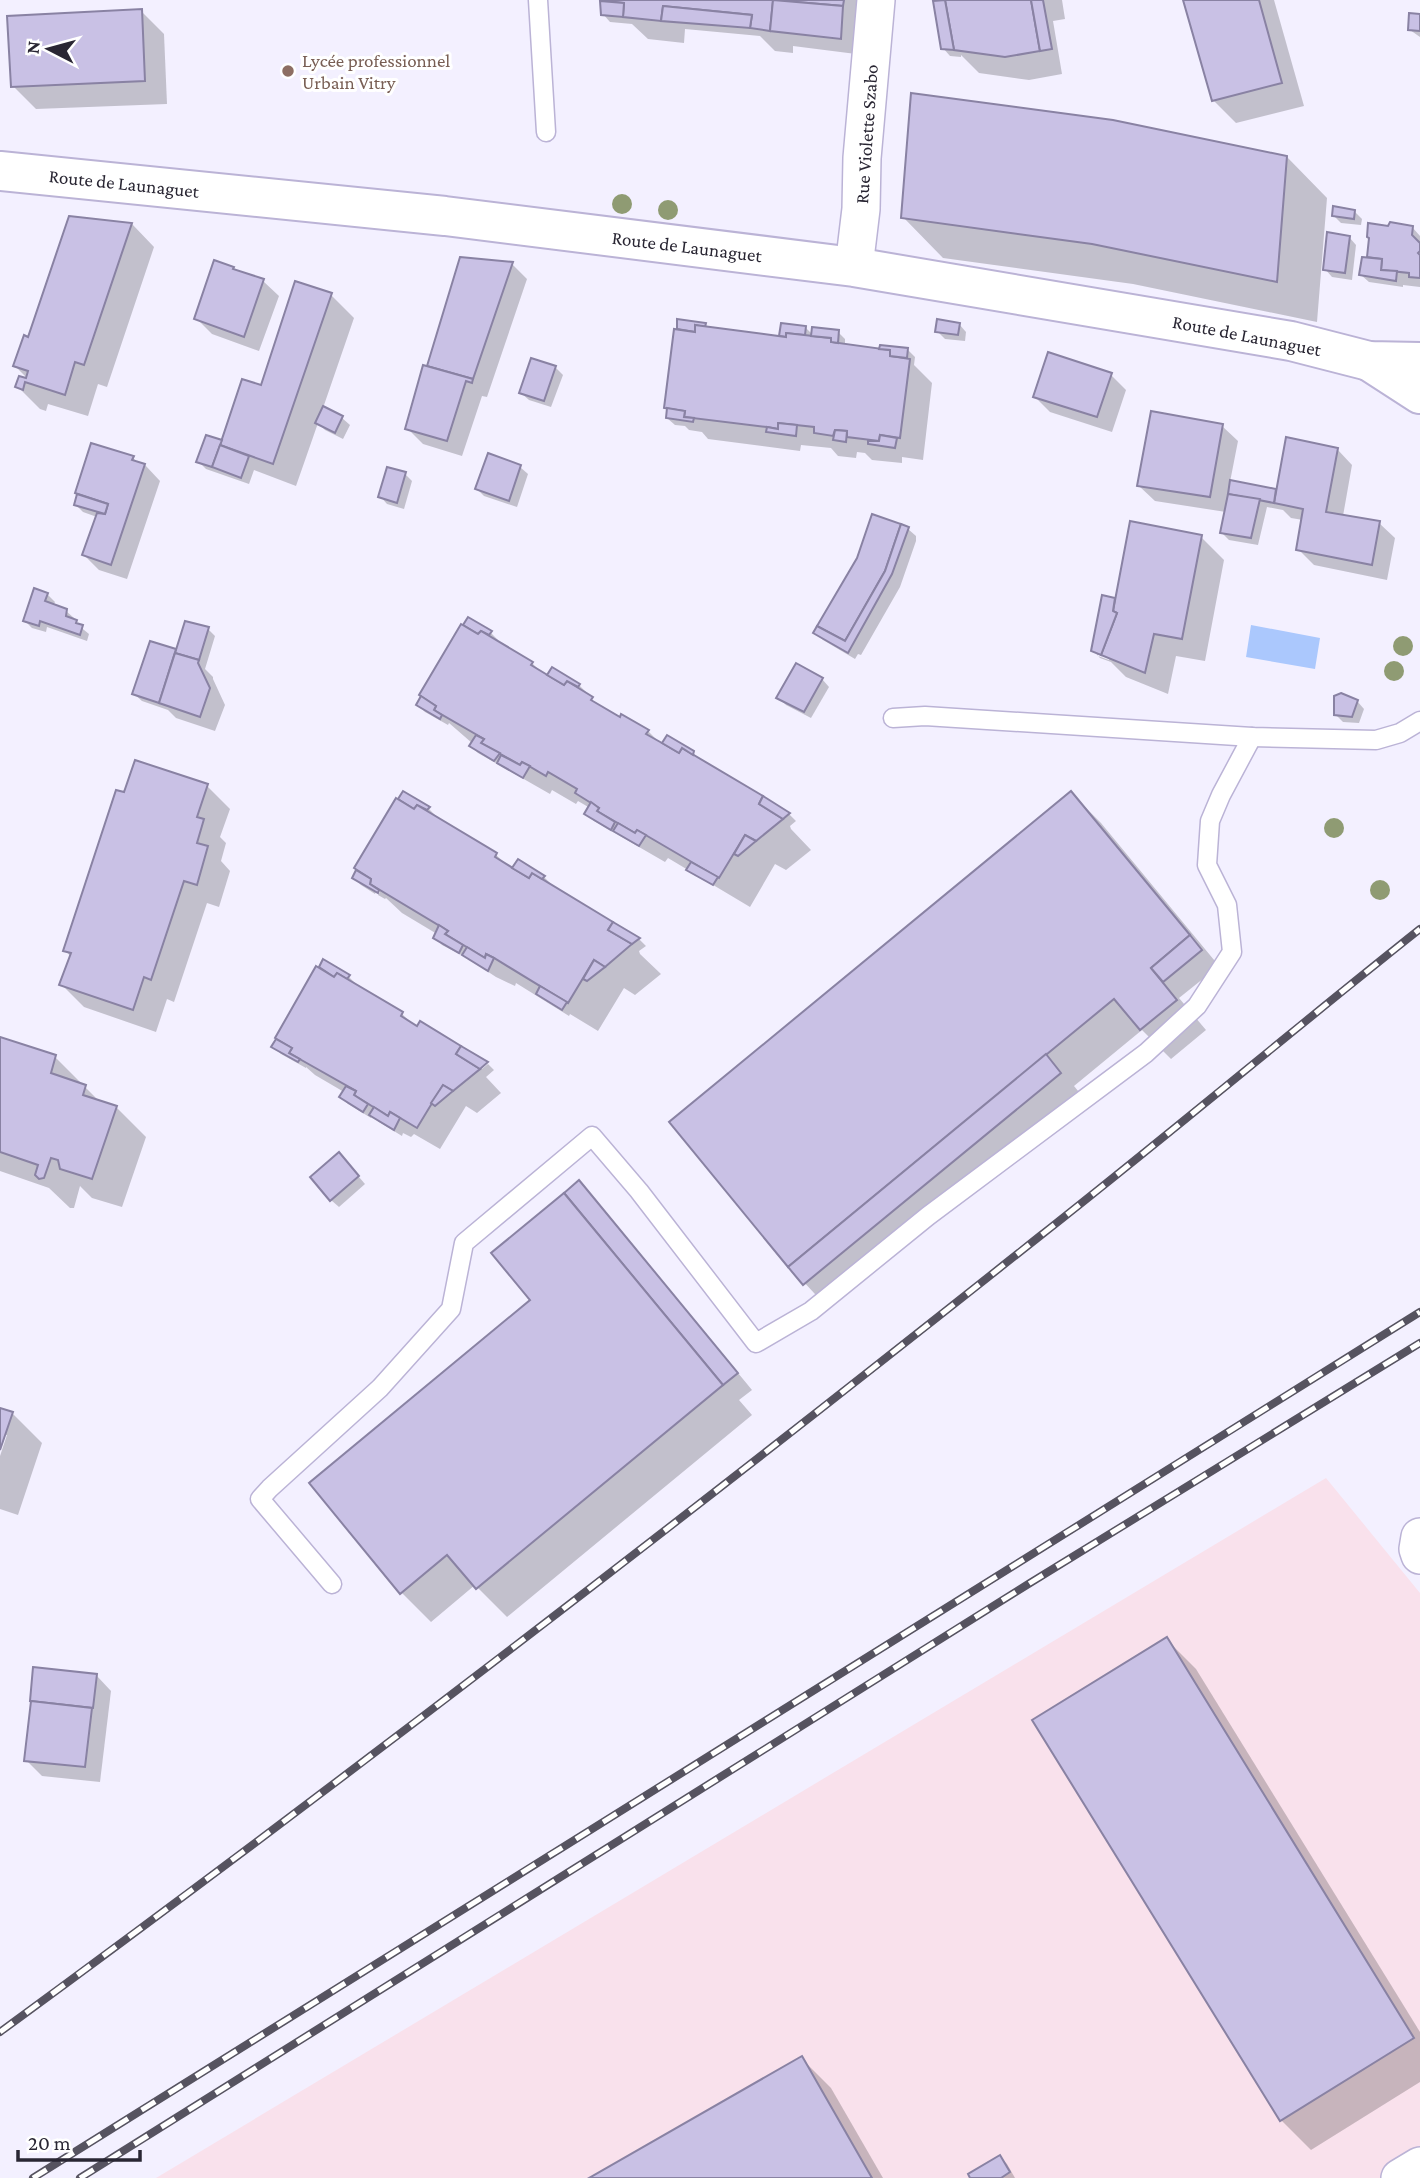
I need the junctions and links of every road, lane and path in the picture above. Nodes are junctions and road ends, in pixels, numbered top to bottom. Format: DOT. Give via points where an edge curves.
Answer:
graph roads {
  1 [pos="538,0"];
  2 [pos="876,0"];
  3 [pos="546,132"];
  4 [pos="0,171"];
  5 [pos="854,267"];
  6 [pos="1369,361"];
  7 [pos="1420,362"];
  8 [pos="1420,394"];
  9 [pos="893,718"];
  10 [pos="1420,721"];
  11 [pos="1252,737"];
  12 [pos="1420,1537"];
  13 [pos="1420,1555"];
  14 [pos="332,1584"];
  15 [pos="1420,2166"];
  16 [pos="1400,2178"];
  1 -- 3 [label="lane"];
  2 -- 5 [label="street, Rue Violette Szabo"];
  4 -- 5 [label="main road, Route de Launaguet" via="471,219"];
  5 -- 6 [label="main road, Route de Launaguet" via="1291,341"];
  6 -- 7 [label="main road, Route de Launaguet"];
  6 -- 8 [label="main road, Route de Launaguet"];
  9 -- 11 [label="lane" via="925,716"];
  10 -- 11 [label="lane" via="1376,740"];
  11 -- 14 [label="lane" via="1210,821 1207,865 1227,905 1232,952 1197,1006 1146,1053 928,1216 811,1311 756,1343 592,1136 464,1243 451,1309 380,1388 260,1499"];
  12 -- 13 [label="street"];
  15 -- 16 [label="street"];
}
